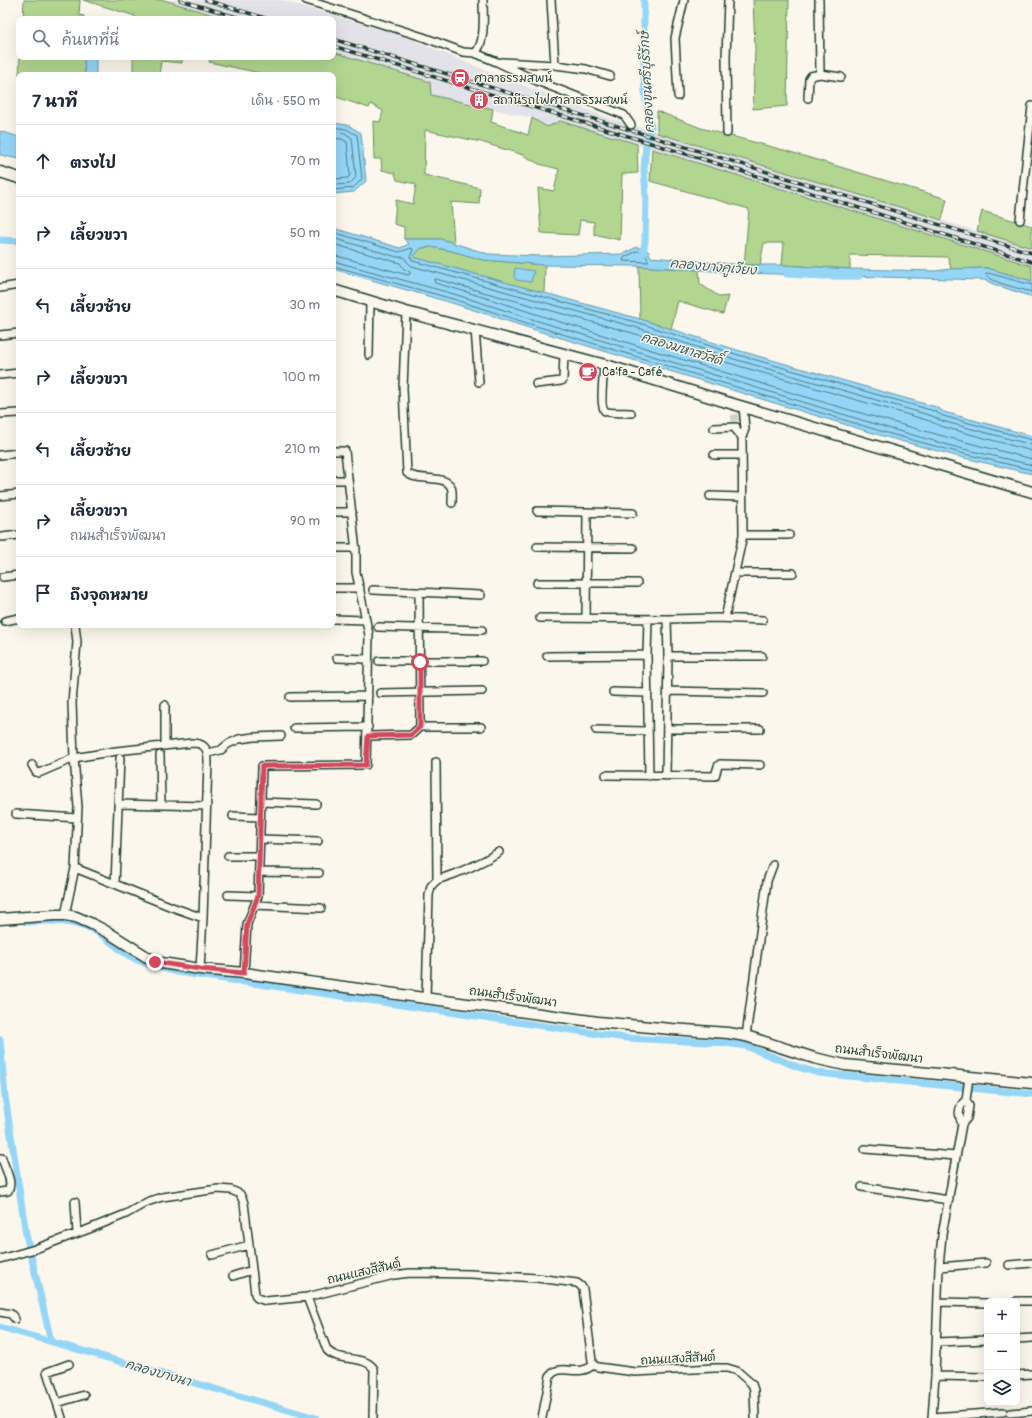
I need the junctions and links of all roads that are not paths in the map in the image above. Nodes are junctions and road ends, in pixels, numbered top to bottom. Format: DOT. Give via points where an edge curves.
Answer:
graph roads {
  1 [pos="306,0"];
  2 [pos="483,0"];
  3 [pos="551,0"];
  4 [pos="684,0"];
  5 [pos="728,0"];
  6 [pos="819,0"];
  7 [pos="475,53"];
  8 [pos="497,62"];
  9 [pos="555,65"];
  10 [pos="820,74"];
  11 [pos="610,76"];
  12 [pos="840,77"];
  13 [pos="678,96"];
  14 [pos="808,98"];
  15 [pos="1032,106"];
  16 [pos="631,125"];
  17 [pos="728,133"];
  18 [pos="0,172"];
  19 [pos="16,177"];
  20 [pos="1020,220"];
  21 [pos="16,285"];
  22 [pos="0,288"];
  23 [pos="336,291"];
  24 [pos="370,302"];
  25 [pos="406,312"];
  26 [pos="474,329"];
  27 [pos="16,333"];
  28 [pos="0,335"];
  29 [pos="564,353"];
  30 [pos="369,355"];
  31 [pos="604,364"];
  32 [pos="16,373"];
  33 [pos="0,375"];
  34 [pos="479,382"];
  35 [pos="536,384"];
  36 [pos="743,406"];
  37 [pos="16,412"];
  38 [pos="631,412"];
  39 [pos="0,414"];
  40 [pos="714,428"];
  41 [pos="742,437"];
  42 [pos="336,451"];
  43 [pos="16,453"];
  44 [pos="0,455"];
  45 [pos="714,455"];
  46 [pos="742,455"];
  47 [pos="336,480"];
  48 [pos="348,480"];
  49 [pos="1032,492"];
  50 [pos="16,494"];
  51 [pos="0,496"];
  52 [pos="710,496"];
  53 [pos="742,497"];
  54 [pos="452,503"];
  55 [pos="537,511"];
  56 [pos="336,512"];
  57 [pos="352,512"];
  58 [pos="587,513"];
  59 [pos="633,513"];
  60 [pos="16,535"];
  61 [pos="743,535"];
  62 [pos="789,535"];
  63 [pos="2,537"];
  64 [pos="538,547"];
  65 [pos="336,548"];
  66 [pos="356,548"];
  67 [pos="586,548"];
  68 [pos="633,548"];
  69 [pos="735,573"];
  70 [pos="794,573"];
  71 [pos="16,575"];
  72 [pos="3,577"];
  73 [pos="537,582"];
  74 [pos="586,583"];
  75 [pos="637,583"];
  76 [pos="336,588"];
  77 [pos="360,588"];
  78 [pos="373,590"];
  79 [pos="419,592"];
  80 [pos="481,595"];
  81 [pos="540,618"];
  82 [pos="586,618"];
  83 [pos="725,618"];
  84 [pos="16,619"];
  85 [pos="336,619"];
  86 [pos="648,619"];
  87 [pos="667,619"];
  88 [pos="366,620"];
  89 [pos="763,620"];
  90 [pos="5,621"];
  91 [pos="378,627"];
  92 [pos="75,628"];
  93 [pos="420,629"];
  94 [pos="482,630"];
  95 [pos="647,655"];
  96 [pos="547,656"];
  97 [pos="668,656"];
  98 [pos="762,656"];
  99 [pos="337,658"];
  100 [pos="368,659"];
  101 [pos="379,661"];
  102 [pos="482,661"];
  103 [pos="420,662"];
  104 [pos="482,691"];
  105 [pos="668,691"];
  106 [pos="613,692"];
  107 [pos="380,693"];
  108 [pos="420,693"];
  109 [pos="648,693"];
  110 [pos="763,693"];
  111 [pos="290,696"];
  112 [pos="368,696"];
  113 [pos="165,705"];
  114 [pos="368,727"];
  115 [pos="420,727"];
  116 [pos="481,727"];
  117 [pos="294,728"];
  118 [pos="667,729"];
  119 [pos="760,729"];
  120 [pos="596,730"];
  121 [pos="648,731"];
  122 [pos="281,736"];
  123 [pos="368,736"];
  124 [pos="165,746"];
  125 [pos="208,753"];
  126 [pos="160,755"];
  127 [pos="74,758"];
  128 [pos="120,758"];
  129 [pos="436,762"];
  130 [pos="32,765"];
  131 [pos="760,765"];
  132 [pos="606,775"];
  133 [pos="649,776"];
  134 [pos="666,776"];
  135 [pos="261,802"];
  136 [pos="118,804"];
  137 [pos="316,804"];
  138 [pos="161,805"];
  139 [pos="207,806"];
  140 [pos="16,814"];
  141 [pos="233,816"];
  142 [pos="260,817"];
  143 [pos="77,818"];
  144 [pos="260,839"];
  145 [pos="318,841"];
  146 [pos="499,852"];
  147 [pos="228,856"];
  148 [pos="259,856"];
  149 [pos="773,865"];
  150 [pos="75,868"];
  151 [pos="259,872"];
  152 [pos="319,873"];
  153 [pos="437,880"];
  154 [pos="115,884"];
  155 [pos="228,895"];
  156 [pos="258,896"];
  157 [pos="255,905"];
  158 [pos="320,908"];
  159 [pos="65,915"];
  160 [pos="203,918"];
  161 [pos="4,919"];
  162 [pos="200,969"];
  163 [pos="244,973"];
  164 [pos="426,998"];
  165 [pos="746,1036"];
  166 [pos="969,1081"];
  167 [pos="1032,1083"];
  168 [pos="865,1149"];
  169 [pos="956,1156"];
  170 [pos="0,1158"];
  171 [pos="862,1187"];
  172 [pos="0,1192"];
  173 [pos="949,1200"];
  174 [pos="75,1202"];
  175 [pos="76,1233"];
  176 [pos="249,1245"];
  177 [pos="212,1255"];
  178 [pos="0,1259"];
  179 [pos="986,1263"];
  180 [pos="1032,1263"];
  181 [pos="1009,1264"];
  182 [pos="939,1267"];
  183 [pos="252,1270"];
  184 [pos="233,1276"];
  185 [pos="307,1297"];
  186 [pos="1020,1301"];
  187 [pos="1032,1301"];
  188 [pos="938,1302"];
  189 [pos="984,1303"];
  190 [pos="0,1312"];
  191 [pos="15,1319"];
  192 [pos="1032,1338"];
  193 [pos="1020,1339"];
  194 [pos="984,1340"];
  195 [pos="937,1342"];
  196 [pos="69,1364"];
  197 [pos="593,1365"];
  198 [pos="1032,1374"];
  199 [pos="1020,1375"];
  200 [pos="935,1376"];
  201 [pos="984,1377"];
  202 [pos="84,1395"];
  203 [pos="57,1403"];
  204 [pos="1032,1411"];
  205 [pos="62,1418"];
  206 [pos="373,1418"];
  207 [pos="542,1418"];
  208 [pos="754,1418"];
  209 [pos="932,1418"];
  1 -- 7 [label="street" via="463,52"];
  2 -- 7 [label="street" via="482,40 479,50"];
  3 -- 9 [label="street"];
  4 -- 13 [label="street" via="675,38"];
  5 -- 17 [label="street"];
  6 -- 10 [label="street"];
  7 -- 8 [label="street"];
  8 -- 9 [label="street"];
  8 -- 16 [label="street" via="537,81 624,115"];
  9 -- 11 [label="street" via="586,69"];
  10 -- 12 [label="street"];
  10 -- 14 [label="street" via="809,79"];
  15 -- 20 [label="street"];
  18 -- 19 [label="street"];
  21 -- 22 [label="street"];
  23 -- 24 [label="street"];
  24 -- 25 [label="street"];
  24 -- 30 [label="street"];
  25 -- 26 [label="street"];
  25 -- 54 [label="street" via="403,388 407,473 449,484 452,488"];
  26 -- 29 [label="street"];
  26 -- 34 [label="street"];
  27 -- 28 [label="street"];
  29 -- 31 [label="street"];
  29 -- 35 [label="street" via="563,380"];
  31 -- 36 [label="street"];
  31 -- 38 [label="street" via="604,411"];
  32 -- 33 [label="street"];
  36 -- 41 [label="street" via="745,429"];
  36 -- 49 [label="street"];
  37 -- 39 [label="street"];
  40 -- 41 [label="street" via="736,427"];
  41 -- 46 [label="street"];
  42 -- 48 [label="street" via="344,451"];
  43 -- 44 [label="street"];
  45 -- 46 [label="street"];
  46 -- 53 [label="street"];
  47 -- 48 [label="street"];
  48 -- 57 [label="street"];
  50 -- 51 [label="street"];
  52 -- 53 [label="street"];
  53 -- 61 [label="street"];
  55 -- 58 [label="street"];
  56 -- 57 [label="street"];
  57 -- 66 [label="street"];
  58 -- 59 [label="street"];
  58 -- 67 [label="street"];
  60 -- 63 [label="street"];
  61 -- 62 [label="street"];
  61 -- 69 [label="street"];
  64 -- 67 [label="street"];
  65 -- 66 [label="street"];
  66 -- 77 [label="street" via="356,572"];
  67 -- 68 [label="street"];
  67 -- 74 [label="street"];
  69 -- 70 [label="street"];
  69 -- 83 [label="street"];
  71 -- 72 [label="street"];
  73 -- 74 [label="street"];
  74 -- 75 [label="street"];
  74 -- 82 [label="street"];
  76 -- 77 [label="street"];
  77 -- 88 [label="street"];
  78 -- 79 [label="street"];
  79 -- 80 [label="street"];
  79 -- 93 [label="street"];
  81 -- 82 [label="street"];
  82 -- 86 [label="street"];
  83 -- 87 [label="street"];
  83 -- 89 [label="street"];
  84 -- 90 [label="street"];
  85 -- 88 [label="street"];
  86 -- 87 [label="street"];
  86 -- 95 [label="street"];
  87 -- 97 [label="street"];
  88 -- 100 [label="street" via="369,635"];
  91 -- 93 [label="street"];
  92 -- 127 [label="street" via="77,642 72,703"];
  93 -- 94 [label="street"];
  93 -- 103 [label="street"];
  95 -- 96 [label="street"];
  95 -- 109 [label="street"];
  97 -- 98 [label="street"];
  97 -- 105 [label="street"];
  99 -- 100 [label="street"];
  100 -- 112 [label="street"];
  101 -- 103 [label="street"];
  102 -- 103 [label="street"];
  103 -- 108 [label="street"];
  104 -- 108 [label="street"];
  105 -- 110 [label="street"];
  105 -- 118 [label="street"];
  106 -- 109 [label="street"];
  107 -- 108 [label="street"];
  108 -- 115 [label="street"];
  109 -- 121 [label="street"];
  111 -- 112 [label="street"];
  112 -- 114 [label="street"];
  113 -- 124 [label="street"];
  114 -- 117 [label="street"];
  114 -- 123 [label="street"];
  115 -- 116 [label="street"];
  115 -- 123 [label="street" via="411,735"];
  118 -- 119 [label="street"];
  118 -- 134 [label="street"];
  120 -- 121 [label="street"];
  121 -- 133 [label="street"];
  122 -- 125 [label="street" via="239,740 221,750"];
  123 -- 135 [label="street" via="366,765 262,766"];
  124 -- 125 [label="street" via="199,743 204,745"];
  124 -- 127 [label="street"];
  125 -- 139 [label="street"];
  126 -- 138 [label="street"];
  127 -- 130 [label="street" via="39,773"];
  127 -- 143 [label="street"];
  128 -- 136 [label="street"];
  129 -- 153 [label="street"];
  131 -- 134 [label="street" via="720,764 715,776"];
  132 -- 133 [label="street"];
  133 -- 134 [label="street"];
  135 -- 137 [label="street"];
  135 -- 142 [label="street"];
  136 -- 138 [label="street"];
  136 -- 154 [label="street"];
  138 -- 139 [label="street"];
  139 -- 160 [label="street"];
  140 -- 143 [label="street"];
  141 -- 142 [label="street"];
  142 -- 144 [label="street"];
  143 -- 150 [label="street"];
  144 -- 145 [label="street"];
  144 -- 148 [label="street"];
  146 -- 153 [label="street"];
  147 -- 148 [label="street"];
  148 -- 151 [label="street"];
  149 -- 165 [label="street" via="767,882"];
  150 -- 154 [label="street"];
  150 -- 159 [label="street"];
  151 -- 152 [label="street"];
  151 -- 156 [label="street"];
  153 -- 164 [label="street" via="431,886 429,895"];
  154 -- 160 [label="street"];
  155 -- 156 [label="street"];
  156 -- 157 [label="street"];
  157 -- 158 [label="street"];
  157 -- 163 [label="street" via="247,924"];
  159 -- 161 [label="street, ถนนสำเร็จพัฒนา"];
  159 -- 162 [label="street, ถนนสำเร็จพัฒนา" via="92,924 155,962"];
  160 -- 162 [label="street"];
  162 -- 163 [label="street, ถนนสำเร็จพัฒนา"];
  163 -- 164 [label="street, ถนนสำเร็จพัฒนา"];
  164 -- 165 [label="street, ถนนสำเร็จพัฒนา" via="598,1022"];
  165 -- 166 [label="street, ถนนสำเร็จพัฒนา" via="845,1065"];
  166 -- 167 [label="street, ถนนสำเร็จพัฒนา"];
  166 -- 169 [label="street" via="959,1117 962,1124"];
  168 -- 169 [label="street"];
  169 -- 173 [label="street"];
  170 -- 172 [label="street" via="10,1182 8,1190"];
  171 -- 173 [label="street"];
  173 -- 182 [label="street"];
  174 -- 175 [label="street"];
  175 -- 176 [label="street, ถนนแสงสีสันต์" via="162,1197 218,1189 240,1194 244,1203"];
  175 -- 178 [label="street, ถนนแสงสีสันต์"];
  176 -- 177 [label="street"];
  176 -- 183 [label="street, ถนนแสงสีสันต์"];
  179 -- 182 [label="street"];
  180 -- 181 [label="street"];
  182 -- 188 [label="street"];
  183 -- 184 [label="street"];
  183 -- 185 [label="street, ถนนแสงสีสันต์" via="255,1294 261,1301"];
  185 -- 197 [label="street, ถนนแสงสีสันต์" via="410,1273 471,1274 577,1283 583,1289"];
  185 -- 206 [label="street" via="325,1346 331,1354 372,1365"];
  186 -- 187 [label="street"];
  188 -- 189 [label="street"];
  188 -- 195 [label="street"];
  190 -- 191 [label="street" via="11,1314"];
  192 -- 193 [label="street"];
  194 -- 195 [label="street"];
  195 -- 200 [label="street"];
  196 -- 203 [label="street" via="47,1372"];
  197 -- 207 [label="street" via="585,1370 553,1372"];
  197 -- 208 [label="street, ถนนแสงสีสันต์" via="635,1372 728,1368 737,1371 752,1384"];
  198 -- 199 [label="street"];
  200 -- 201 [label="street"];
  200 -- 209 [label="street"];
  202 -- 203 [label="street"];
  203 -- 205 [label="street"];
  204 -- 209 [label="street"];
}
